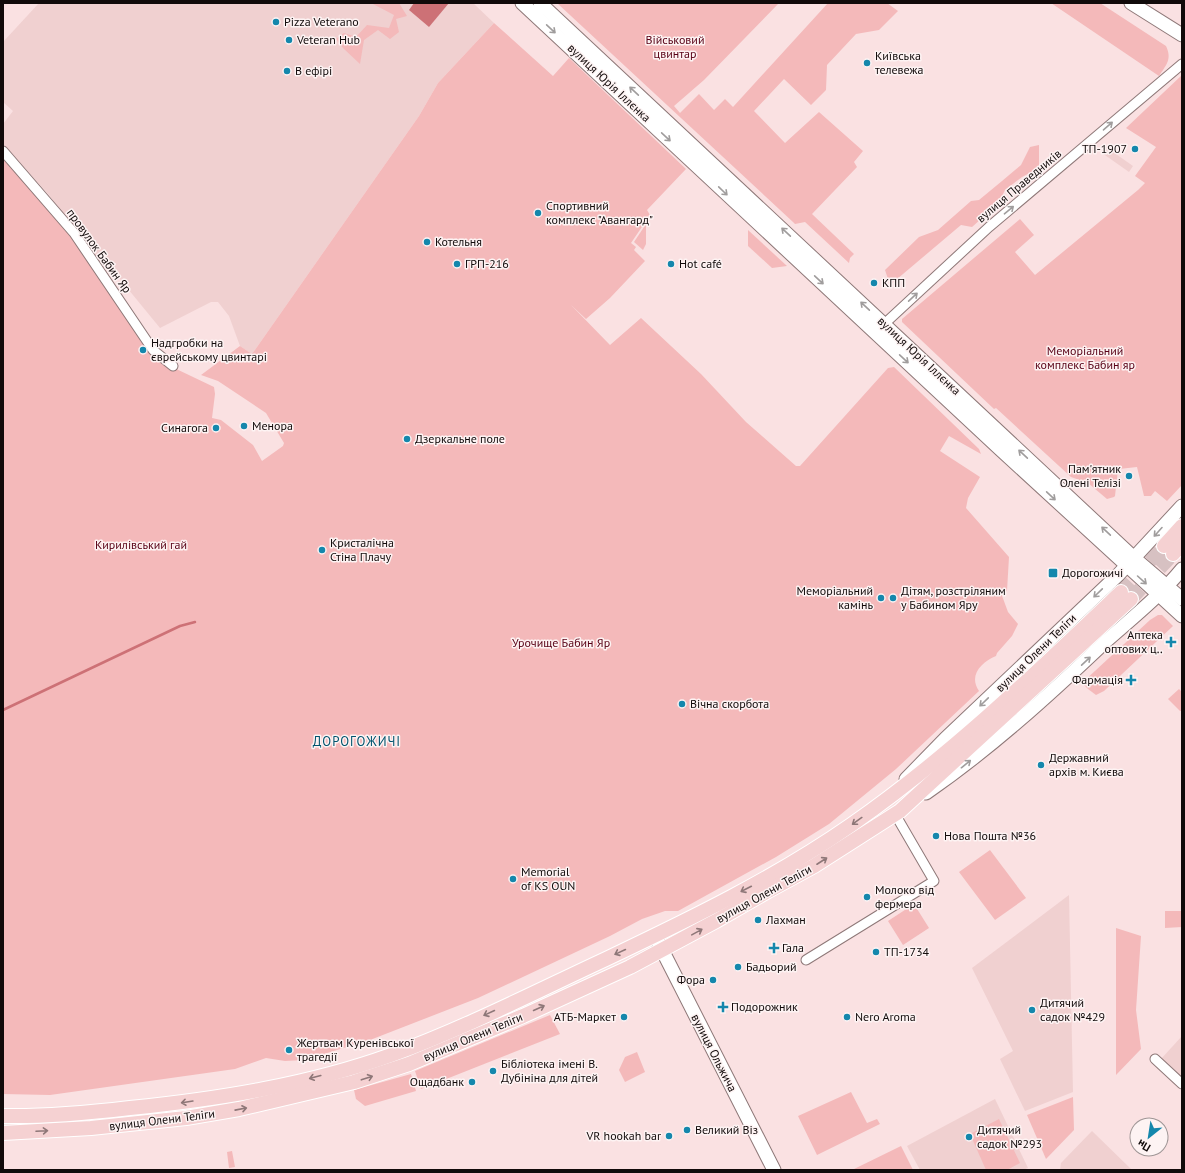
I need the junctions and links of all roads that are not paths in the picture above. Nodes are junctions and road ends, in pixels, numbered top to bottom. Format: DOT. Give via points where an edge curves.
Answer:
graph roads {
  1 [pos="522,3"];
  2 [pos="540,3"];
  3 [pos="1131,3"];
  4 [pos="1182,35"];
  5 [pos="1182,64"];
  6 [pos="3,151"];
  7 [pos="699,160"];
  8 [pos="880,328"];
  9 [pos="173,366"];
  10 [pos="1182,506"];
  11 [pos="1182,526"];
  12 [pos="1173,548"];
  13 [pos="1130,562"];
  14 [pos="1182,568"];
  15 [pos="1162,590"];
  16 [pos="1182,599"];
  17 [pos="1182,616"];
  18 [pos="888,797"];
  19 [pos="898,813"];
  20 [pos="655,936"];
  21 [pos="663,950"];
  22 [pos="806,960"];
  23 [pos="1155,1059"];
  24 [pos="1182,1084"];
  25 [pos="3,1116"];
  26 [pos="3,1133"];
  27 [pos="774,1170"];
  1 -- 7 [label="main road, вулиця Юрія Іллєнка, one-way"];
  7 -- 2 [label="main road, вулиця Юрія Іллєнка, one-way"];
  3 -- 4 [label="main road"];
  8 -- 5 [label="street, вулиця Праведників, one-way" via="989,227"];
  6 -- 9 [label="street, провулок Бабин Яр" via="74,233 153,350"];
  7 -- 8 [label="main road, вулиця Юрія Іллєнка"];
  8 -- 13 [label="main road, вулиця Юрія Іллєнка"];
  10 -- 13 [label="main road, вулиця Олени Теліги, one-way"];
  11 -- 12 [label="main road"];
  13 -- 15 [label="main road, вулиця Юрія Іллєнка"];
  13 -- 18 [label="main road, вулиця Олени Теліги, one-way"];
  14 -- 15 [label="main road, вулиця Олени Теліги"];
  15 -- 16 [label="main road"];
  15 -- 17 [label="main road"];
  19 -- 15 [label="main road, вулиця Олени Теліги, one-way" via="958,771 1005,733"];
  18 -- 19 [label="main road, вулиця Олени Теліги" via="929,767 1126,596"];
  18 -- 20 [label="main road, вулиця Олени Теліги, one-way" via="843,831 762,881"];
  21 -- 19 [label="main road, вулиця Олени Теліги, one-way" via="814,866"];
  19 -- 22 [label="street" via="934,881"];
  20 -- 21 [label="main road, вулиця Ольжича"];
  20 -- 25 [label="main road, вулиця Олени Теліги, one-way" via="446,1033 390,1055 309,1079 182,1103 42,1117"];
  26 -- 21 [label="main road, вулиця Олени Теліги, one-way" via="91,1128 186,1118 239,1109 354,1082 409,1064 473,1037"];
  21 -- 27 [label="main road, вулиця Ольжича"];
  23 -- 24 [label="street"];
}
